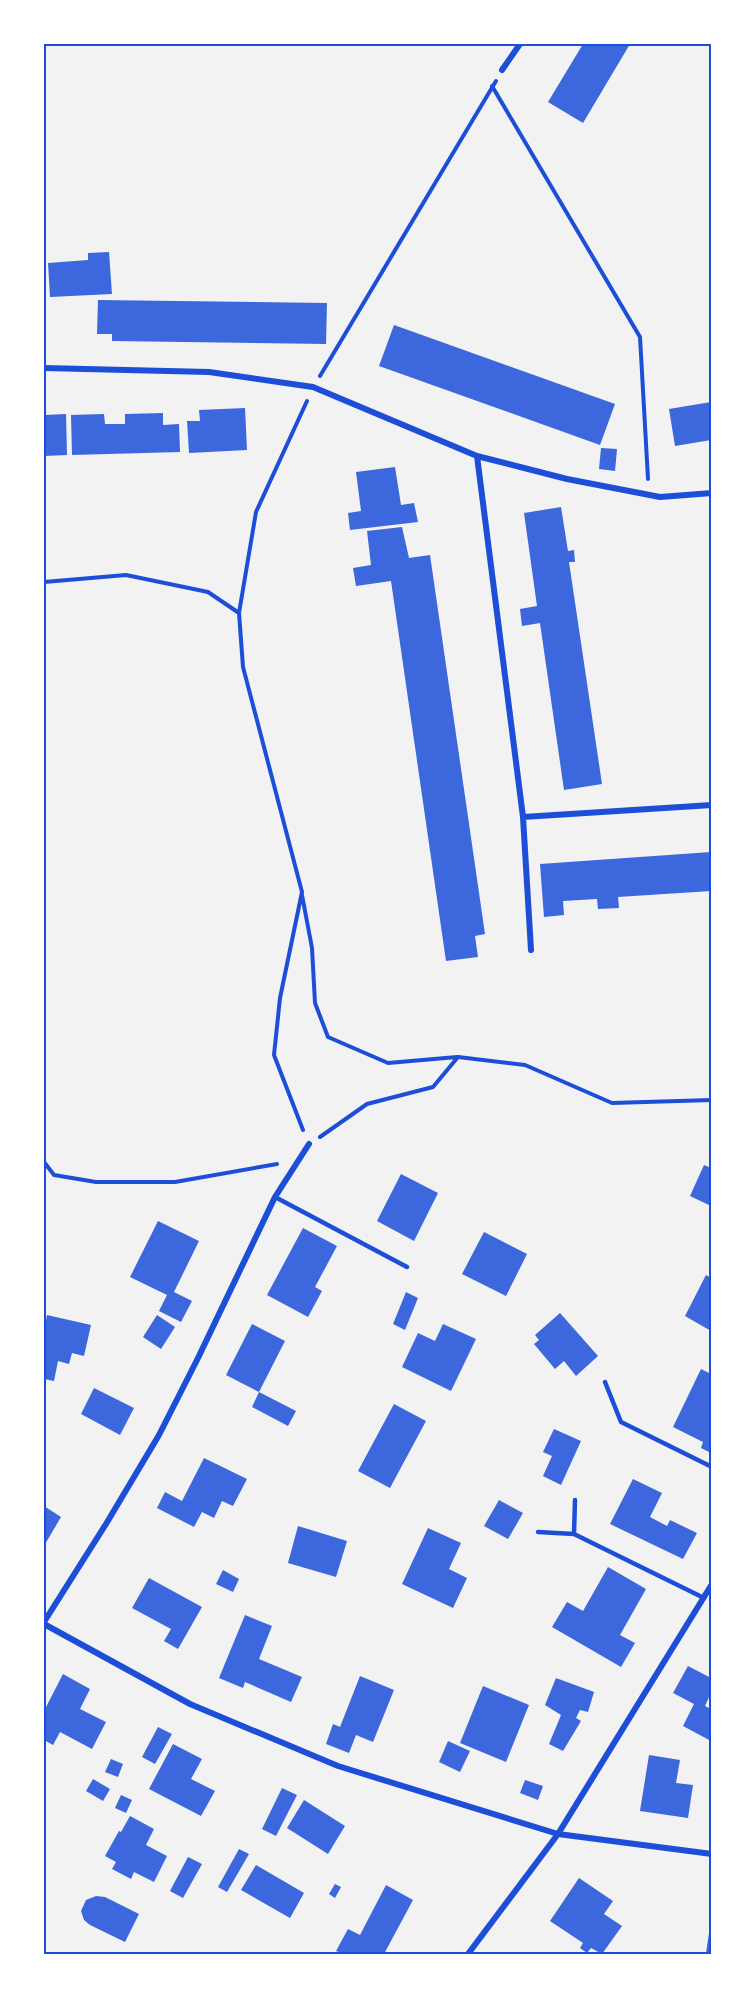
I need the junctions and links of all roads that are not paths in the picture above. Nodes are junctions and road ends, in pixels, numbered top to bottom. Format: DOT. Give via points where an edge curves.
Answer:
graph roads {
  1 [pos="520,44"];
  2 [pos="502,70"];
  3 [pos="44,368"];
  4 [pos="477,456"];
  5 [pos="711,493"];
  6 [pos="711,805"];
  7 [pos="524,818"];
  8 [pos="531,950"];
  9 [pos="309,1144"];
  10 [pos="275,1197"];
  11 [pos="407,1267"];
  12 [pos="605,1382"];
  13 [pos="711,1467"];
  14 [pos="574,1500"];
  15 [pos="538,1532"];
  16 [pos="574,1534"];
  17 [pos="711,1584"];
  18 [pos="704,1598"];
  19 [pos="44,1623"];
  20 [pos="558,1834"];
  21 [pos="711,1854"];
  22 [pos="468,1954"];
  1 -- 2 [label="street"];
  3 -- 4 [label="street" via="209,372 313,387"];
  4 -- 5 [label="street" via="660,497"];
  4 -- 7 [label="street"];
  6 -- 7 [label="street"];
  7 -- 8 [label="street"];
  9 -- 10 [label="street"];
  10 -- 11 [label="lane"];
  10 -- 19 [label="street" via="159,1435"];
  12 -- 13 [label="lane" via="621,1422"];
  14 -- 16 [label="lane"];
  15 -- 16 [label="lane"];
  16 -- 18 [label="lane"];
  17 -- 18 [label="street"];
  18 -- 20 [label="street"];
  19 -- 20 [label="street" via="190,1704 338,1766"];
  20 -- 21 [label="street"];
  20 -- 22 [label="street"];
}
